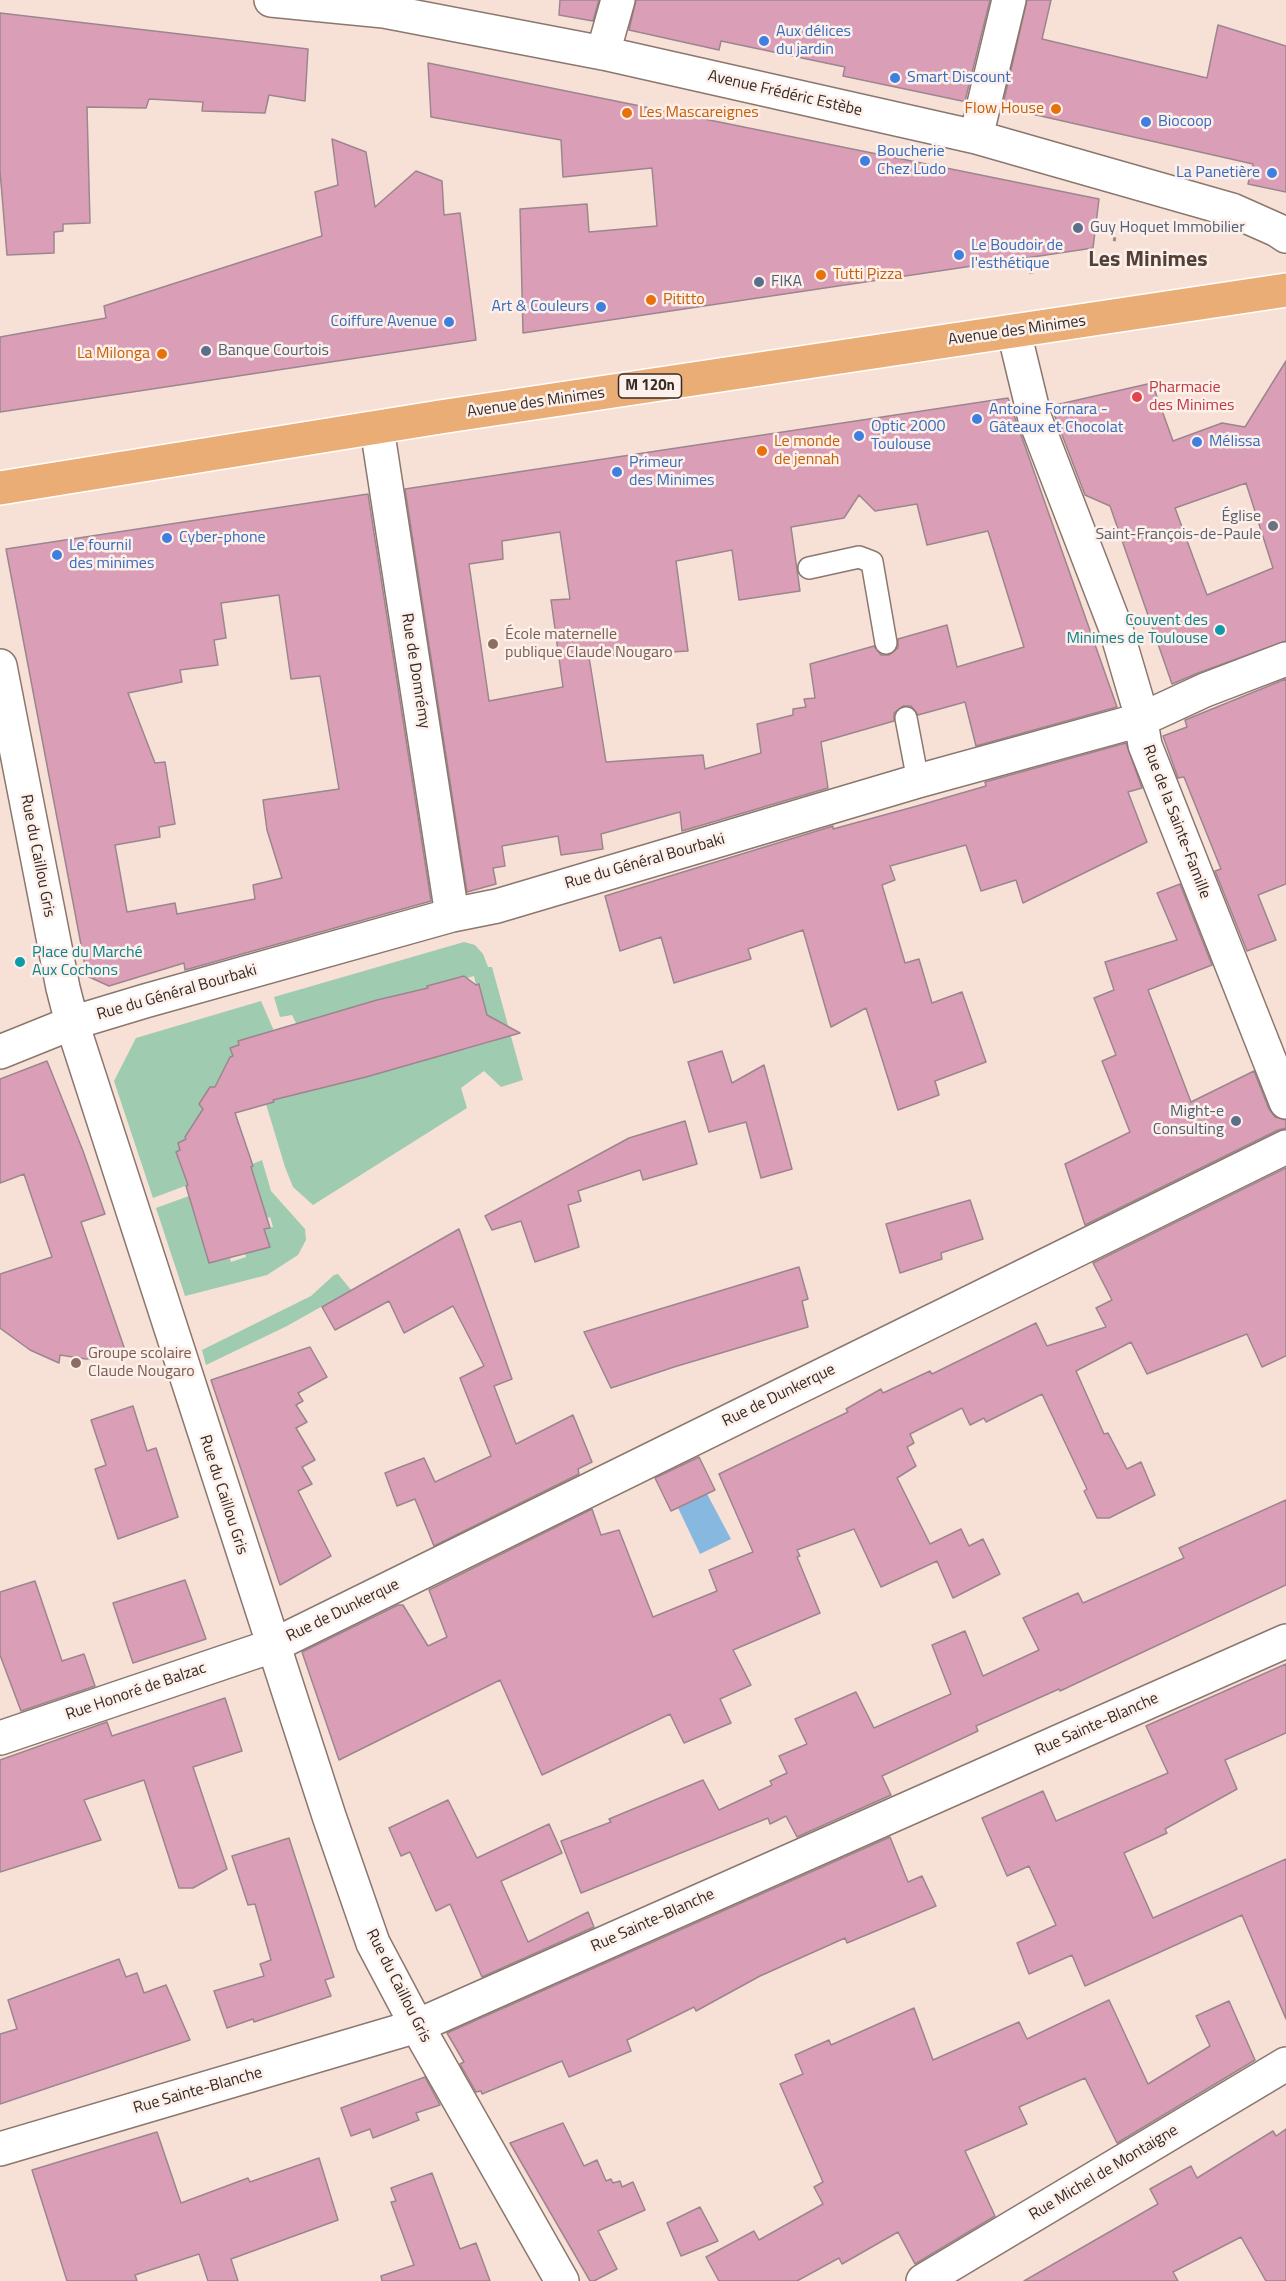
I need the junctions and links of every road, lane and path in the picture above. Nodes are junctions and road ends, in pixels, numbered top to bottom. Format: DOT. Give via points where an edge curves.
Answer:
graph roads {
  1 [pos="273,0"];
  2 [pos="618,0"];
  3 [pos="1009,0"];
  4 [pos="603,52"];
  5 [pos="976,137"];
  6 [pos="1286,236"];
  7 [pos="1113,239"];
  8 [pos="1120,240"];
  9 [pos="1031,271"];
  10 [pos="1032,278"];
  11 [pos="1286,290"];
  12 [pos="1014,332"];
  13 [pos="377,428"];
  14 [pos="0,488"];
  15 [pos="809,568"];
  16 [pos="886,643"];
  17 [pos="1286,659"];
  18 [pos="2,682"];
  19 [pos="906,718"];
  20 [pos="1140,720"];
  21 [pos="918,782"];
  22 [pos="452,915"];
  23 [pos="72,1023"];
  24 [pos="0,1052"];
  25 [pos="1286,1102"];
  26 [pos="1286,1147"];
  27 [pos="1286,1641"];
  28 [pos="272,1646"];
  29 [pos="0,1738"];
  30 [pos="417,2026"];
  31 [pos="1286,2064"];
  32 [pos="0,2149"];
  33 [pos="562,2281"];
  34 [pos="923,2281"];
  1 -- 4 [label="street, Avenue Frédéric Estèbe" via="384,11"];
  2 -- 4 [label="street"];
  3 -- 5 [label="street"];
  4 -- 5 [label="street, Avenue Frédéric Estèbe"];
  5 -- 6 [label="street, Avenue Frédéric Estèbe" via="1232,210"];
  7 -- 8 [label="path"];
  9 -- 10 [label="path"];
  11 -- 12 [label="main road, Avenue des Minimes / M 120n"];
  12 -- 13 [label="main road, Avenue des Minimes / M 120n"];
  12 -- 20 [label="street, Rue de la Sainte-Famille" via="1035,419 1115,626"];
  13 -- 14 [label="main road, Avenue des Minimes / M 120n"];
  13 -- 22 [label="street, Rue de Domrémy"];
  15 -- 16 [label="lane" via="859,557 872,562"];
  17 -- 20 [label="street, Rue du Général Bourbaki"];
  18 -- 23 [label="street, Rue du Caillou Gris"];
  19 -- 21 [label="lane"];
  20 -- 21 [label="street, Rue du Général Bourbaki"];
  20 -- 25 [label="street, Rue de la Sainte-Famille" via="1145,745"];
  21 -- 22 [label="street, Rue du Général Bourbaki" via="497,906"];
  22 -- 23 [label="street, Rue du Général Bourbaki"];
  23 -- 24 [label="street, Rue du Général Bourbaki"];
  23 -- 28 [label="street, Rue du Caillou Gris"];
  26 -- 28 [label="street, Rue de Dunkerque"];
  27 -- 30 [label="street, Rue Sainte-Blanche"];
  28 -- 29 [label="street, Rue Honoré de Balzac"];
  28 -- 30 [label="street, Rue du Caillou Gris" via="373,1942"];
  30 -- 32 [label="street, Rue Sainte-Blanche"];
  30 -- 33 [label="street, Rue du Caillou Gris"];
  31 -- 34 [label="street, Rue Michel de Montaigne"];
}
